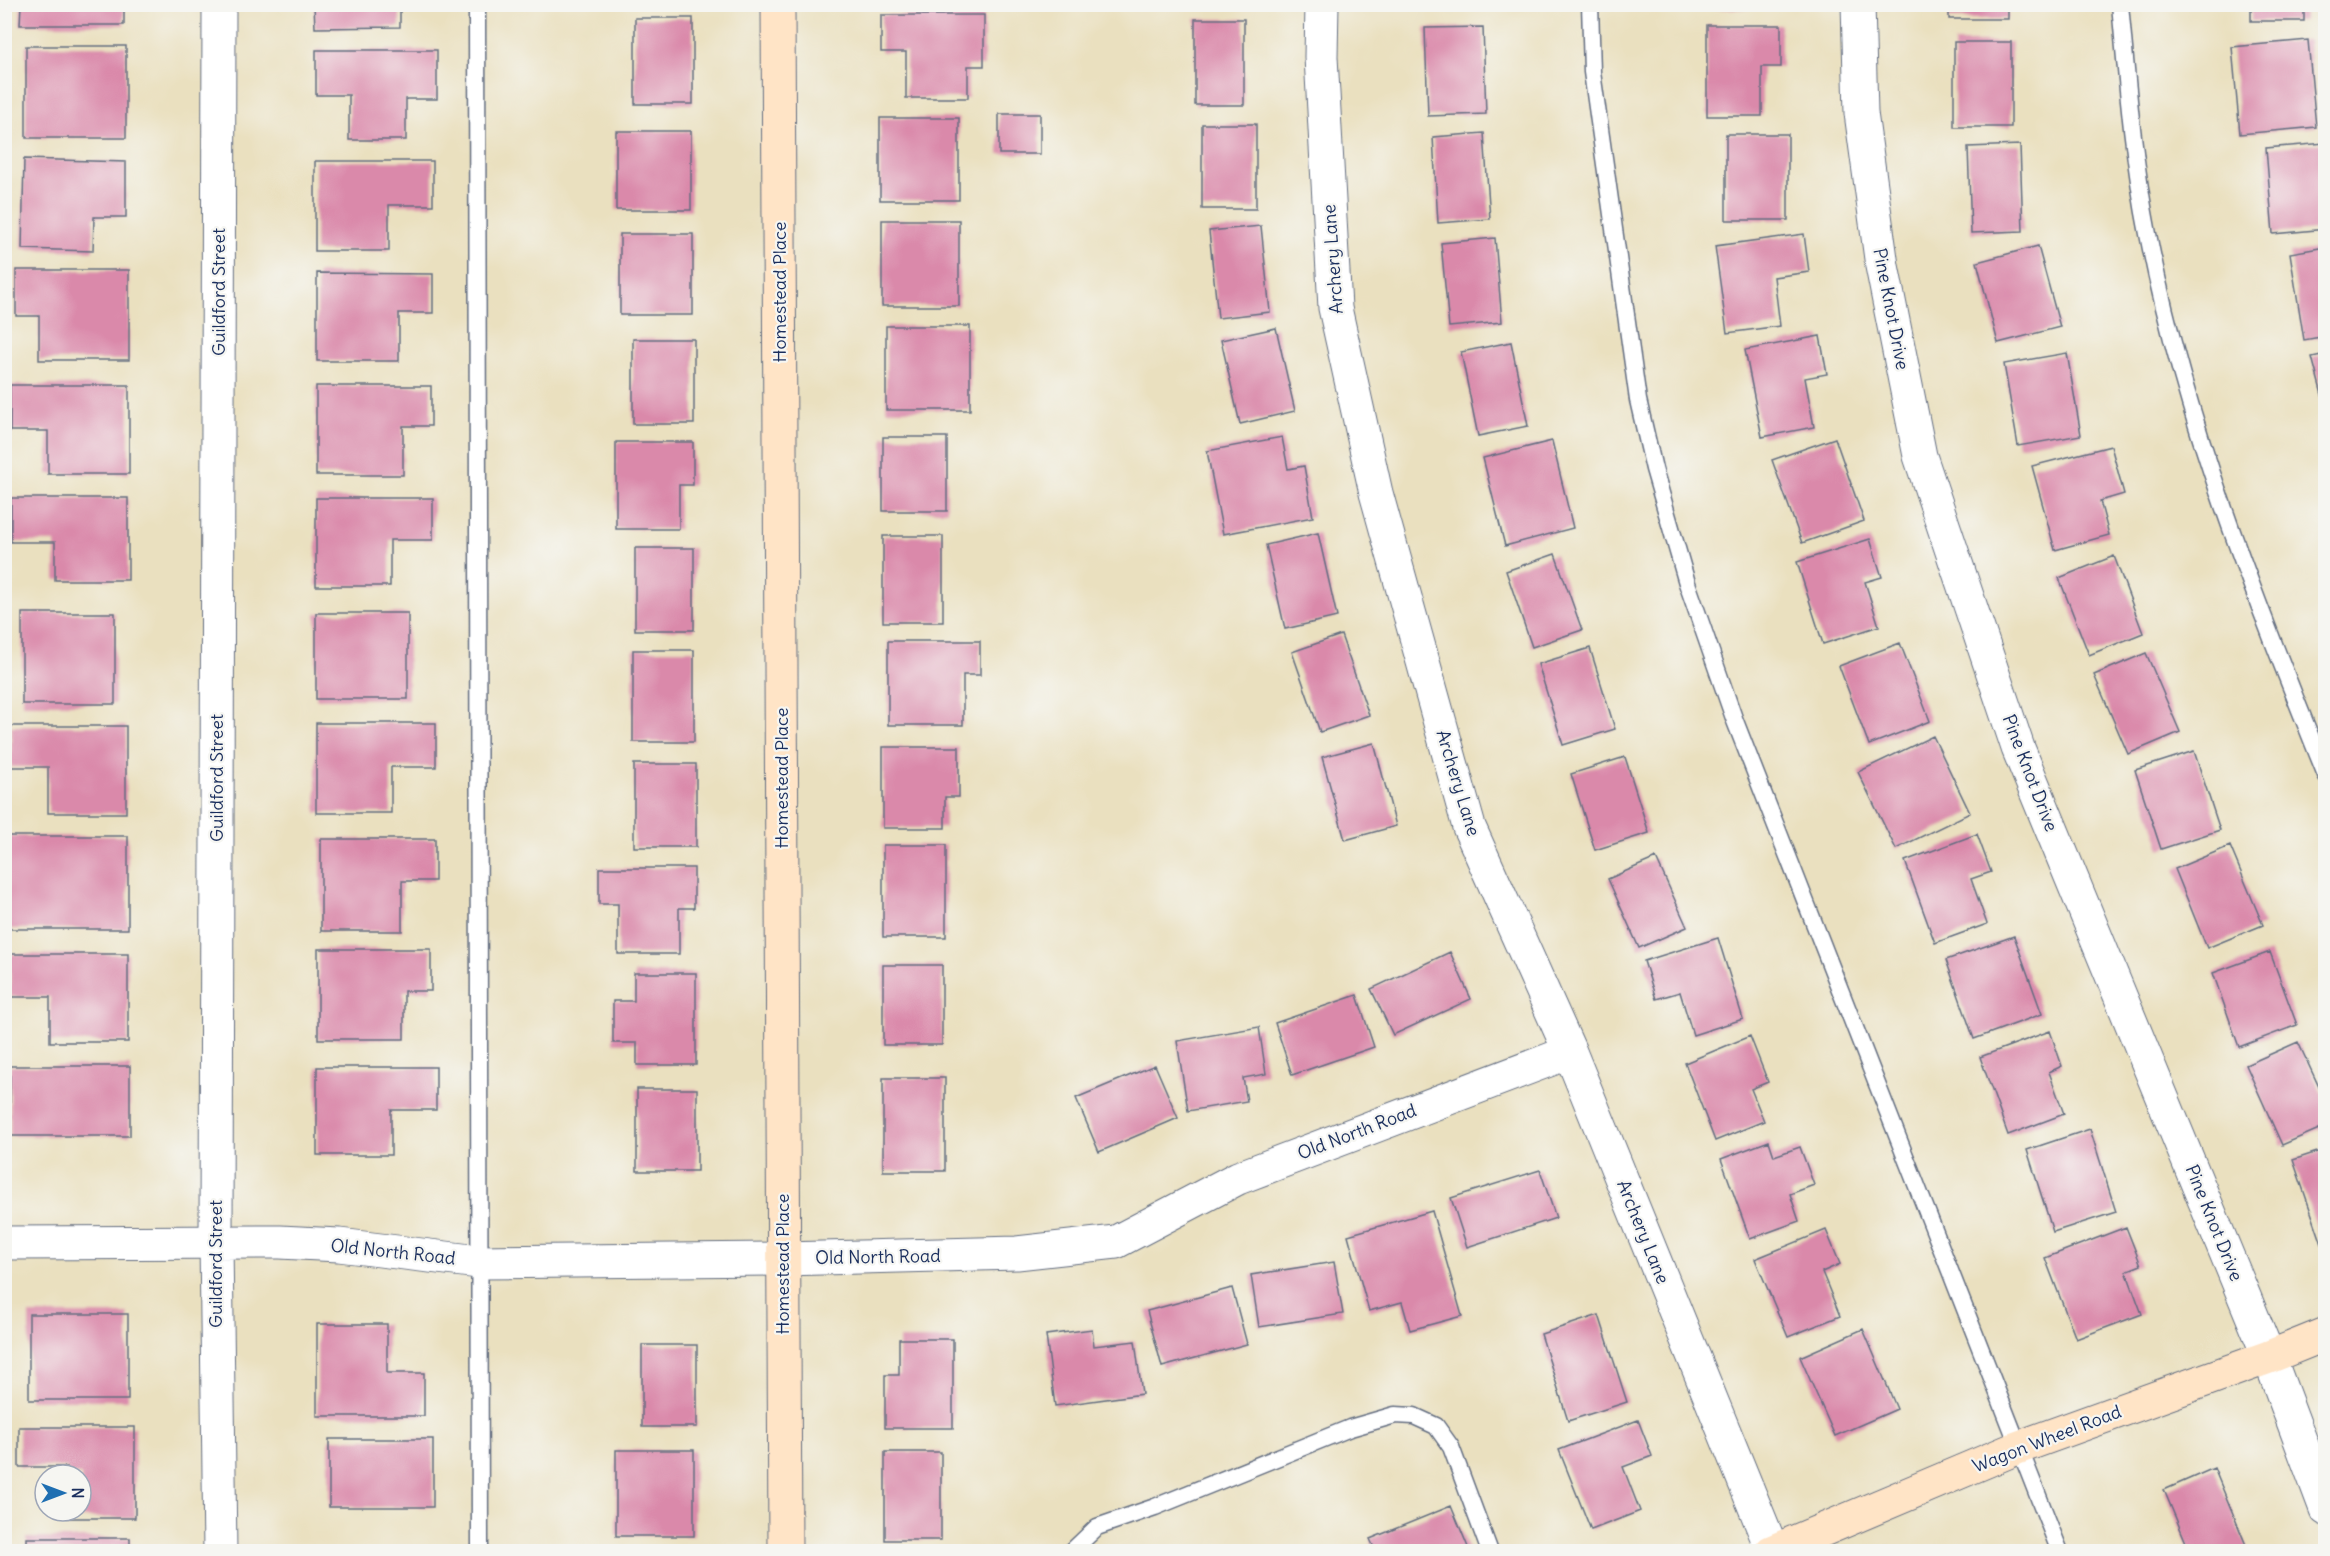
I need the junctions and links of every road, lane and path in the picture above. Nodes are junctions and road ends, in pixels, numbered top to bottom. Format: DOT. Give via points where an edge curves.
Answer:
graph roads {
  1 [pos="219,4"];
  2 [pos="477,4"];
  3 [pos="778,4"];
  4 [pos="1322,4"];
  5 [pos="1590,4"];
  6 [pos="1858,4"];
  7 [pos="2120,4"];
  8 [pos="2325,775"];
  9 [pos="1570,1052"];
  10 [pos="216,1242"];
  11 [pos="4,1243"];
  12 [pos="783,1259"];
  13 [pos="479,1262"];
  14 [pos="2325,1334"];
  15 [pos="2269,1357"];
  16 [pos="2017,1448"];
  17 [pos="2325,1509"];
  18 [pos="220,1551"];
  19 [pos="480,1551"];
  20 [pos="785,1551"];
  21 [pos="1071,1551"];
  22 [pos="1490,1551"];
  23 [pos="1773,1551"];
  24 [pos="2060,1551"];
  1 -- 10 [label="street, Guildford Street"];
  2 -- 13 [label="lane"];
  3 -- 12 [label="street, Homestead Place"];
  4 -- 9 [label="street, Archery Lane" via="1321,57 1335,308 1376,493 1469,827"];
  5 -- 16 [label="lane" via="1592,72 1638,400 1687,583 1735,722"];
  6 -- 15 [label="street, Pine Knot Drive" via="1861,113 1880,254 1920,456 2018,748"];
  7 -- 8 [label="lane" via="2147,233 2172,339 2202,445 2245,571"];
  9 -- 12 [label="street, Old North Road" via="1238,1178 1116,1242 1017,1254"];
  9 -- 23 [label="street, Archery Lane"];
  10 -- 11 [label="street, Old North Road"];
  10 -- 13 [label="street, Old North Road" via="339,1245"];
  10 -- 18 [label="street, Guildford Street"];
  12 -- 13 [label="street, Old North Road"];
  12 -- 20 [label="street, Homestead Place"];
  13 -- 19 [label="lane"];
  14 -- 15 [label="street, Wagon Wheel Road"];
  15 -- 16 [label="street, Wagon Wheel Road"];
  15 -- 17 [label="street, Pine Knot Drive"];
  16 -- 23 [label="street, Wagon Wheel Road"];
  16 -- 24 [label="lane"];
  21 -- 22 [label="lane" via="1096,1527 1155,1508 1350,1428 1395,1415 1414,1416 1436,1426 1451,1447"];
}
